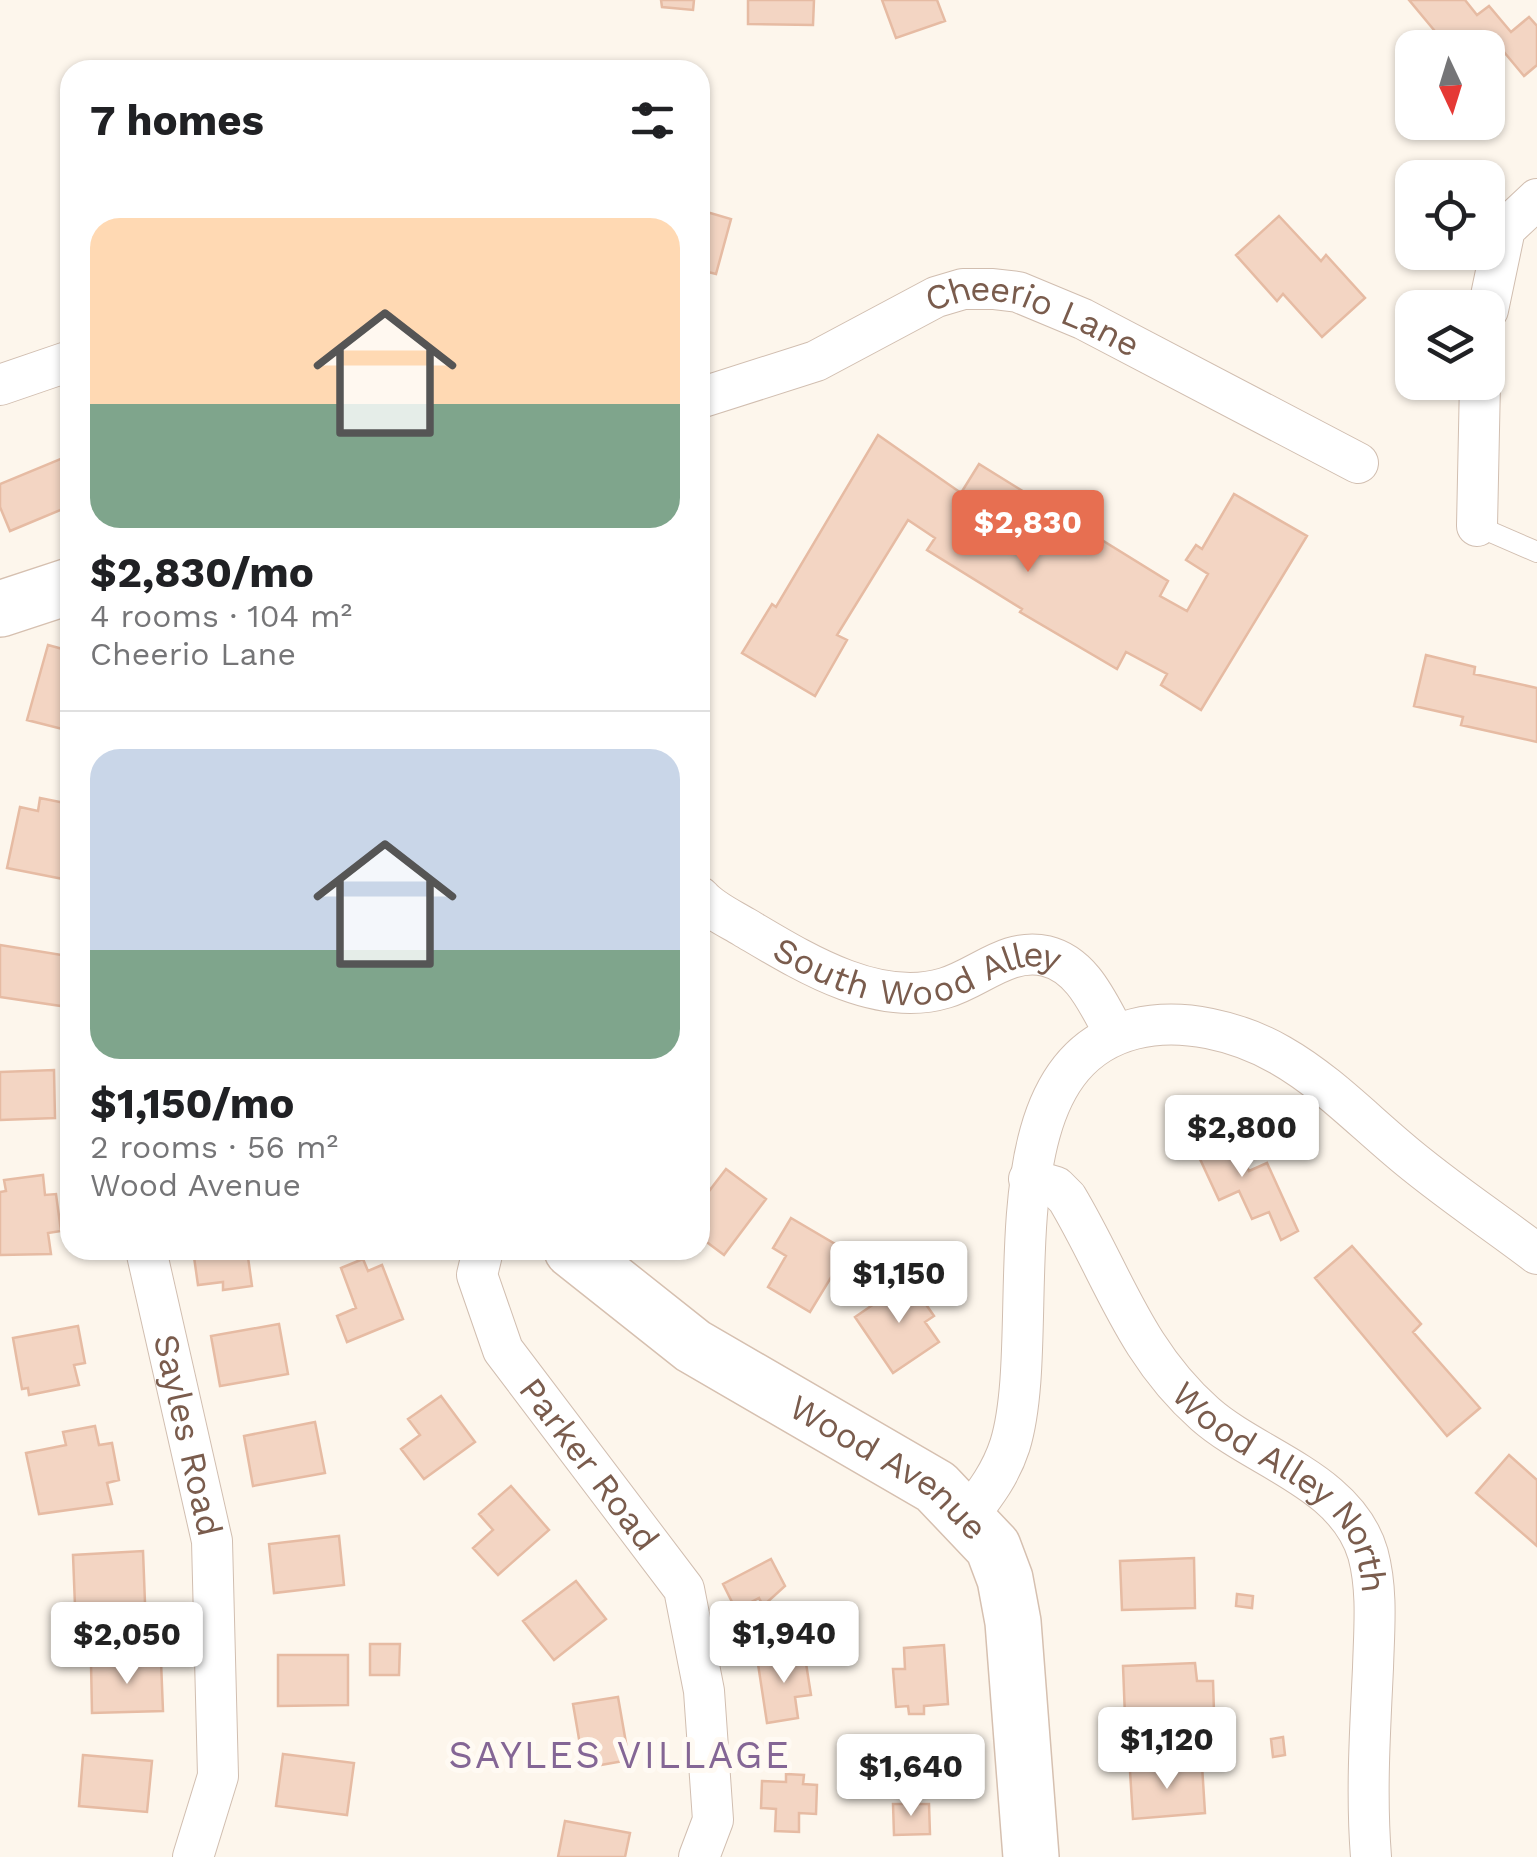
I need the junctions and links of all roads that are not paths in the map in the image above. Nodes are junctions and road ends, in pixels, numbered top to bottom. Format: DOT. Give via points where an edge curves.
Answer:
graph roads {
  1 [pos="1537,198"];
  2 [pos="1492,290"];
  3 [pos="60,364"];
  4 [pos="0,386"];
  5 [pos="710,395"];
  6 [pos="1480,400"];
  7 [pos="1358,463"];
  8 [pos="1477,526"];
  9 [pos="1537,552"];
  10 [pos="60,589"];
  11 [pos="0,609"];
  12 [pos="710,902"];
  13 [pos="1116,1034"];
  14 [pos="1029,1179"];
  15 [pos="1537,1254"];
  16 [pos="148,1260"];
  17 [pos="480,1260"];
  18 [pos="583,1260"];
  19 [pos="968,1516"];
  20 [pos="193,1857"];
  21 [pos="699,1857"];
  22 [pos="1031,1857"];
  23 [pos="1371,1857"];
  1 -- 2 [label="street" via="1504,229"];
  3 -- 4 [label="street"];
  5 -- 7 [label="street, Cheerio Lane" via="816,361 936,297 993,289 1018,292 1083,319"];
  6 -- 8 [label="street"];
  8 -- 9 [label="lane"];
  10 -- 11 [label="street"];
  12 -- 13 [label="street, South Wood Alley" via="782,949 875,988 944,988 1010,957 1043,955 1068,964"];
  13 -- 14 [label="street" via="1076,1064 1048,1110"];
  13 -- 15 [label="street" via="1157,1024 1213,1028 1278,1054"];
  14 -- 19 [label="street" via="1023,1364 1011,1443 995,1482"];
  14 -- 23 [label="street, Wood Alley North" via="1067,1198 1126,1319 1194,1403 1327,1496 1364,1542 1374,1590"];
  16 -- 20 [label="street, Sayles Road" via="212,1541 218,1776"];
  17 -- 21 [label="street, Parker Road" via="476,1275 503,1350 684,1589 704,1691 713,1820"];
  18 -- 19 [label="street, Wood Avenue" via="693,1346 936,1487"];
  19 -- 22 [label="street, Wood Avenue" via="1006,1579"];
}
